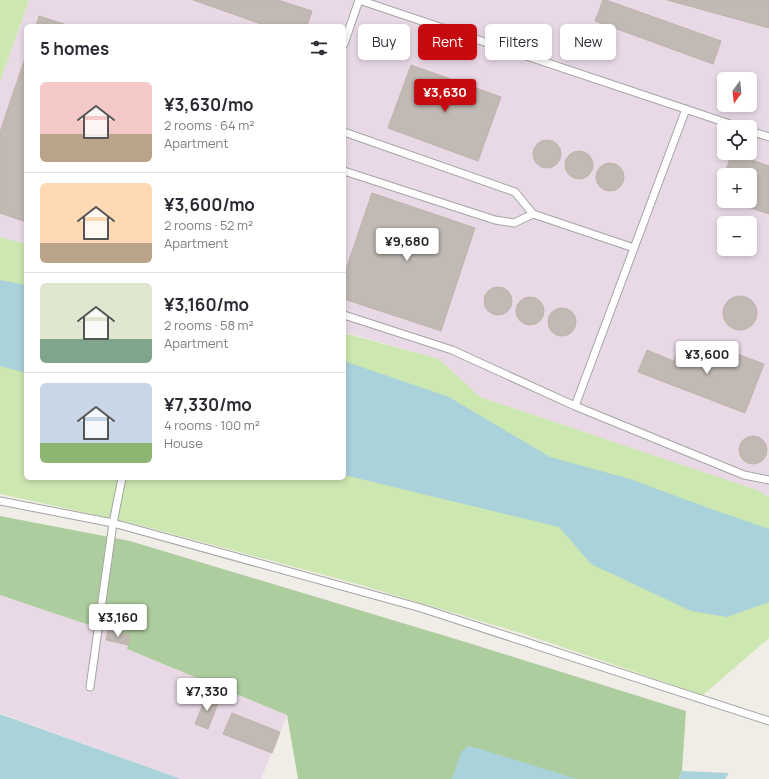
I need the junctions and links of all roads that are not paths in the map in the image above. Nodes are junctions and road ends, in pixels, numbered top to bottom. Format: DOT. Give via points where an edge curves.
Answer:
graph roads {
  1 [pos="346,38"];
  2 [pos="686,110"];
  3 [pos="717,120"];
  4 [pos="346,133"];
  5 [pos="757,133"];
  6 [pos="769,137"];
  7 [pos="346,172"];
  8 [pos="533,214"];
  9 [pos="634,248"];
  10 [pos="346,316"];
  11 [pos="575,406"];
  12 [pos="122,480"];
  13 [pos="769,480"];
  14 [pos="0,501"];
  15 [pos="113,523"];
  16 [pos="90,687"];
  17 [pos="769,721"];
  1 -- 2 [label="lane" via="359,0"];
  2 -- 3 [label="lane"];
  2 -- 9 [label="lane"];
  4 -- 8 [label="lane" via="515,192"];
  5 -- 6 [label="lane"];
  7 -- 8 [label="lane" via="495,220 514,223"];
  8 -- 9 [label="lane"];
  9 -- 11 [label="lane"];
  10 -- 11 [label="lane" via="452,350"];
  11 -- 13 [label="lane" via="744,475"];
  12 -- 15 [label="lane"];
  14 -- 15 [label="lane"];
  15 -- 16 [label="lane"];
  15 -- 17 [label="lane" via="421,608"];
}
